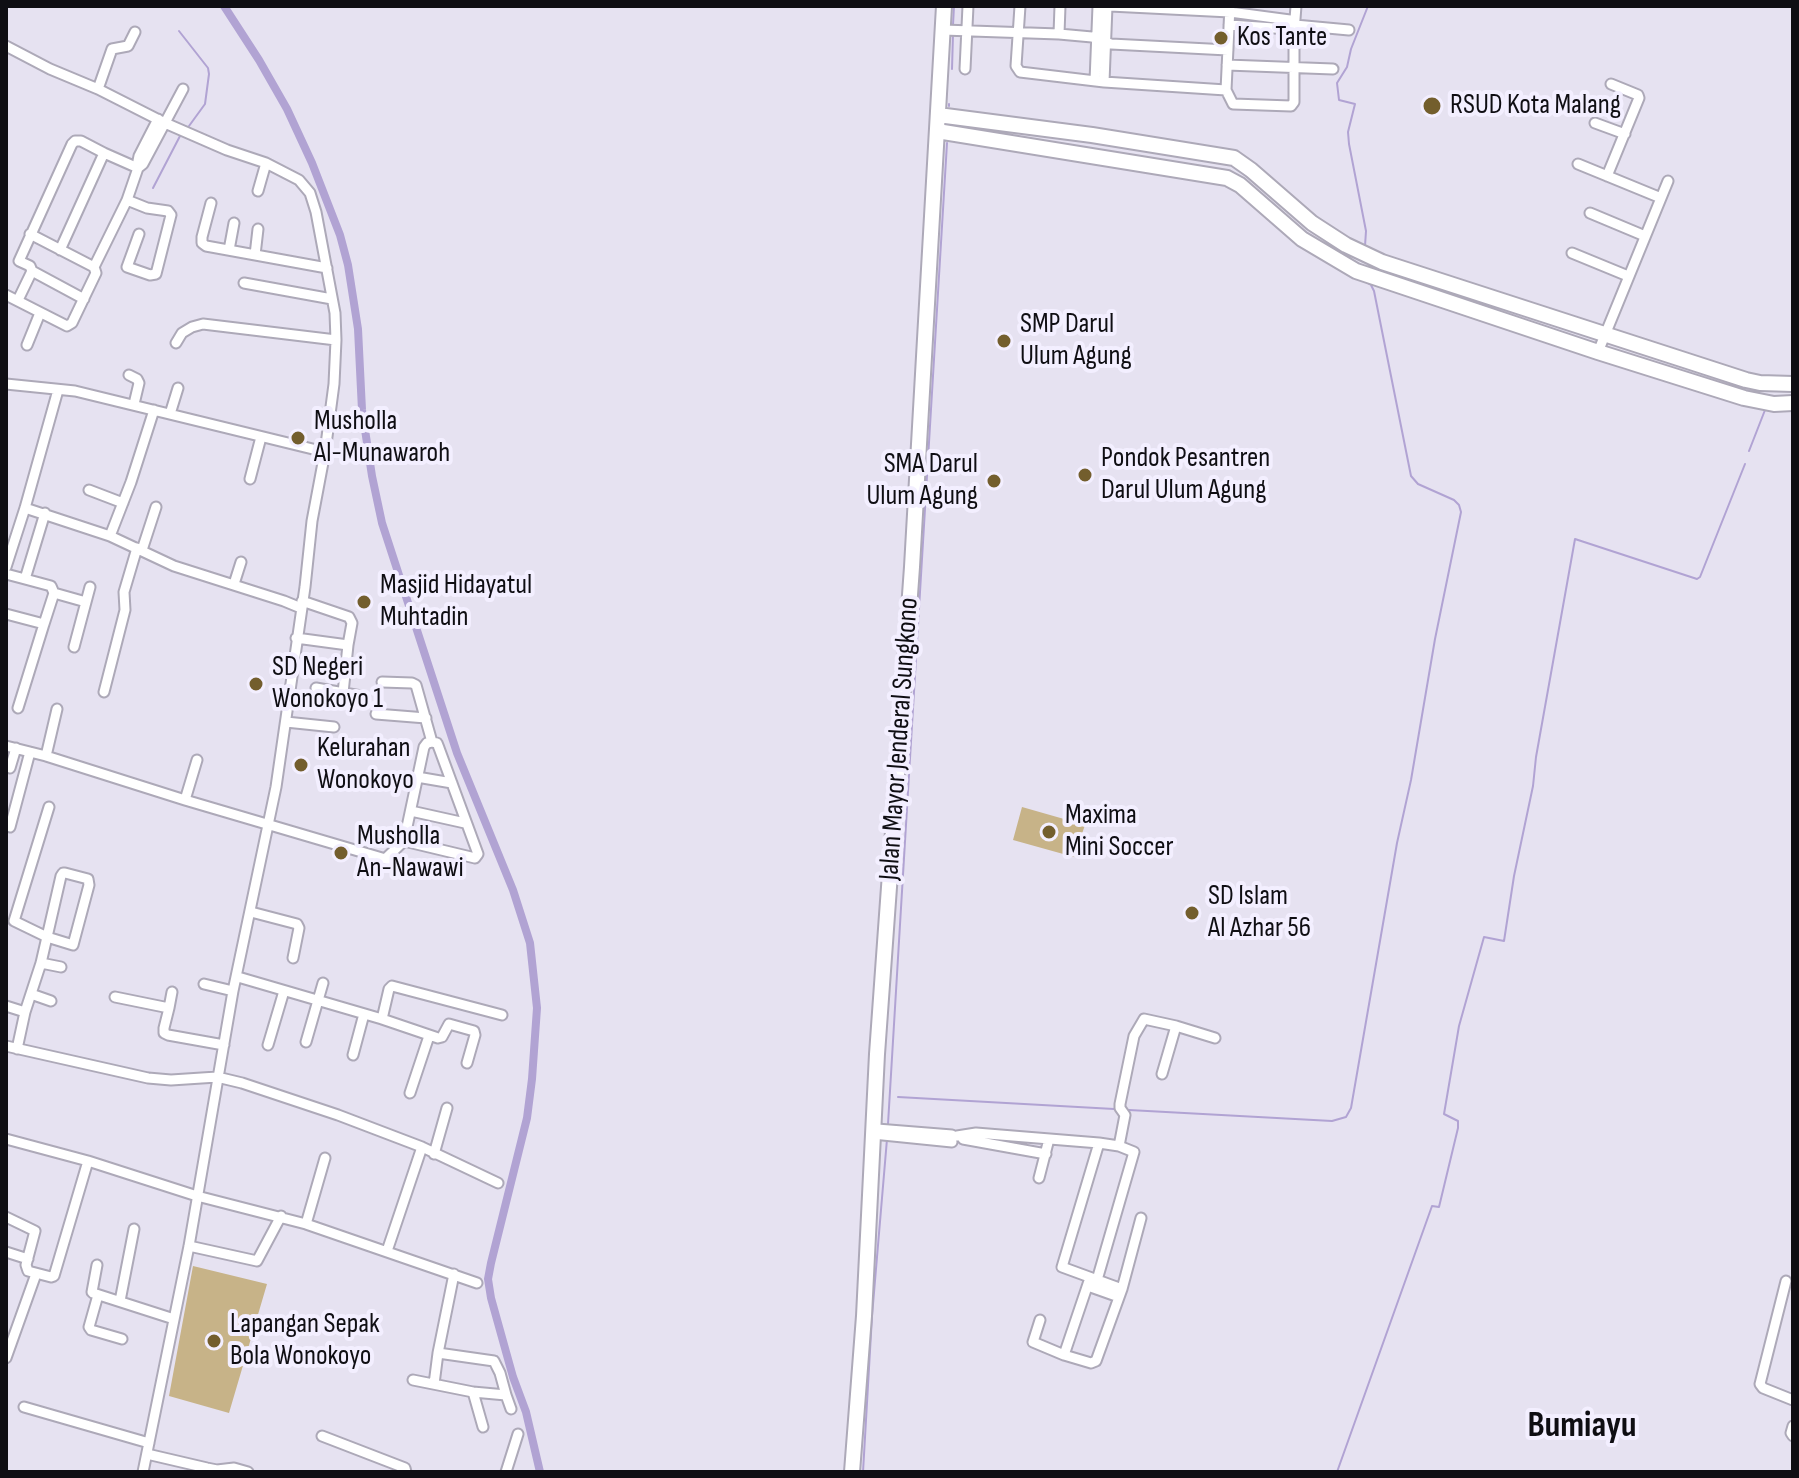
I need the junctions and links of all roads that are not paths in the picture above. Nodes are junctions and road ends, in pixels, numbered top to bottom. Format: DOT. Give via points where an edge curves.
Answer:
graph roads {
  1 [pos="944,6"];
  2 [pos="968,6"];
  3 [pos="1020,6"];
  4 [pos="1060,6"];
  5 [pos="1098,6"];
  6 [pos="1109,6"];
  7 [pos="1296,6"];
  8 [pos="1230,9"];
  9 [pos="1229,25"];
  10 [pos="1295,25"];
  11 [pos="943,30"];
  12 [pos="1349,30"];
  13 [pos="967,31"];
  14 [pos="135,32"];
  15 [pos="1018,33"];
  16 [pos="1059,34"];
  17 [pos="1101,40"];
  18 [pos="6,46"];
  19 [pos="1228,50"];
  20 [pos="1227,65"];
  21 [pos="1293,67"];
  22 [pos="965,69"];
  23 [pos="1333,69"];
  24 [pos="1100,82"];
  25 [pos="1611,84"];
  26 [pos="98,89"];
  27 [pos="183,89"];
  28 [pos="1226,90"];
  29 [pos="938,115"];
  30 [pos="161,121"];
  31 [pos="1595,123"];
  32 [pos="937,131"];
  33 [pos="1625,134"];
  34 [pos="104,153"];
  35 [pos="266,163"];
  36 [pos="1578,164"];
  37 [pos="139,166"];
  38 [pos="1607,176"];
  39 [pos="1668,181"];
  40 [pos="258,191"];
  41 [pos="1661,198"];
  42 [pos="132,202"];
  43 [pos="211,203"];
  44 [pos="1590,213"];
  45 [pos="234,223"];
  46 [pos="1312,223"];
  47 [pos="258,229"];
  48 [pos="30,234"];
  49 [pos="139,234"];
  50 [pos="1645,236"];
  51 [pos="1302,239"];
  52 [pos="60,250"];
  53 [pos="229,250"];
  54 [pos="1572,253"];
  55 [pos="255,255"];
  56 [pos="6,256"];
  57 [pos="19,261"];
  58 [pos="94,267"];
  59 [pos="327,268"];
  60 [pos="32,271"];
  61 [pos="1628,276"];
  62 [pos="244,283"];
  63 [pos="6,295"];
  64 [pos="84,299"];
  65 [pos="332,299"];
  66 [pos="18,300"];
  67 [pos="40,313"];
  68 [pos="1605,335"];
  69 [pos="336,340"];
  70 [pos="176,343"];
  71 [pos="27,345"];
  72 [pos="1598,352"];
  73 [pos="129,375"];
  74 [pos="6,384"];
  75 [pos="1793,384"];
  76 [pos="178,388"];
  77 [pos="58,390"];
  78 [pos="1793,403"];
  79 [pos="134,404"];
  80 [pos="154,410"];
  81 [pos="170,414"];
  82 [pos="261,437"];
  83 [pos="325,452"];
  84 [pos="250,479"];
  85 [pos="89,490"];
  86 [pos="123,503"];
  87 [pos="156,507"];
  88 [pos="25,508"];
  89 [pos="45,513"];
  90 [pos="110,536"];
  91 [pos="10,541"];
  92 [pos="140,549"];
  93 [pos="241,562"];
  94 [pos="6,567"];
  95 [pos="6,574"];
  96 [pos="25,579"];
  97 [pos="234,584"];
  98 [pos="90,587"];
  99 [pos="54,593"];
  100 [pos="86,602"];
  101 [pos="302,604"];
  102 [pos="6,614"];
  103 [pos="44,624"];
  104 [pos="296,638"];
  105 [pos="348,645"];
  106 [pos="74,647"];
  107 [pos="382,682"];
  108 [pos="316,688"];
  109 [pos="104,692"];
  110 [pos="343,693"];
  111 [pos="361,696"];
  112 [pos="18,708"];
  113 [pos="57,709"];
  114 [pos="376,714"];
  115 [pos="426,718"];
  116 [pos="286,722"];
  117 [pos="334,727"];
  118 [pos="432,742"];
  119 [pos="11,747"];
  120 [pos="30,752"];
  121 [pos="46,756"];
  122 [pos="197,760"];
  123 [pos="10,768"];
  124 [pos="417,777"];
  125 [pos="452,783"];
  126 [pos="185,800"];
  127 [pos="49,807"];
  128 [pos="411,811"];
  129 [pos="465,823"];
  130 [pos="269,825"];
  131 [pos="10,827"];
  132 [pos="404,841"];
  133 [pos="385,859"];
  134 [pos="416,868"];
  135 [pos="251,912"];
  136 [pos="10,919"];
  137 [pos="47,937"];
  138 [pos="293,958"];
  139 [pos="41,963"];
  140 [pos="61,967"];
  141 [pos="238,977"];
  142 [pos="323,983"];
  143 [pos="204,984"];
  144 [pos="233,991"];
  145 [pos="284,991"];
  146 [pos="172,992"];
  147 [pos="31,994"];
  148 [pos="115,997"];
  149 [pos="51,1001"];
  150 [pos="318,1001"];
  151 [pos="6,1006"];
  152 [pos="169,1008"];
  153 [pos="25,1012"];
  154 [pos="364,1014"];
  155 [pos="502,1015"];
  156 [pos="382,1019"];
  157 [pos="1176,1026"];
  158 [pos="429,1036"];
  159 [pos="1215,1038"];
  160 [pos="306,1042"];
  161 [pos="224,1045"];
  162 [pos="268,1045"];
  163 [pos="6,1046"];
  164 [pos="17,1049"];
  165 [pos="353,1055"];
  166 [pos="467,1063"];
  167 [pos="1162,1074"];
  168 [pos="217,1077"];
  169 [pos="410,1093"];
  170 [pos="447,1108"];
  171 [pos="883,1132"];
  172 [pos="955,1138"];
  173 [pos="6,1139"];
  174 [pos="1049,1139"];
  175 [pos="1099,1143"];
  176 [pos="1119,1146"];
  177 [pos="422,1147"];
  178 [pos="434,1154"];
  179 [pos="1046,1154"];
  180 [pos="325,1158"];
  181 [pos="88,1161"];
  182 [pos="1039,1178"];
  183 [pos="498,1183"];
  184 [pos="197,1196"];
  185 [pos="281,1216"];
  186 [pos="6,1217"];
  187 [pos="1141,1218"];
  188 [pos="306,1224"];
  189 [pos="134,1229"];
  190 [pos="189,1246"];
  191 [pos="387,1251"];
  192 [pos="6,1252"];
  193 [pos="28,1259"];
  194 [pos="97,1265"];
  195 [pos="36,1274"];
  196 [pos="454,1274"];
  197 [pos="1091,1281"];
  198 [pos="1786,1281"];
  199 [pos="477,1283"];
  200 [pos="1120,1293"];
  201 [pos="98,1295"];
  202 [pos="120,1301"];
  203 [pos="174,1319"];
  204 [pos="1040,1320"];
  205 [pos="122,1339"];
  206 [pos="438,1353"];
  207 [pos="1064,1355"];
  208 [pos="6,1358"];
  209 [pos="413,1380"];
  210 [pos="434,1384"];
  211 [pos="473,1392"];
  212 [pos="506,1395"];
  213 [pos="1793,1400"];
  214 [pos="24,1407"];
  215 [pos="511,1409"];
  216 [pos="1793,1426"];
  217 [pos="483,1427"];
  218 [pos="518,1434"];
  219 [pos="322,1436"];
  220 [pos="1793,1436"];
  221 [pos="149,1443"];
  222 [pos="147,1454"];
  223 [pos="143,1472"];
  224 [pos="248,1472"];
  225 [pos="406,1472"];
  226 [pos="506,1472"];
  227 [pos="852,1472"];
  1 -- 11 [label="main road, Jalan Mayor Jenderal Sungkono"];
  2 -- 13 [label="street"];
  3 -- 15 [label="street"];
  4 -- 16 [label="street"];
  5 -- 17 [label="street"];
  6 -- 8 [label="street"];
  6 -- 17 [label="street"];
  7 -- 10 [label="street"];
  8 -- 9 [label="street"];
  8 -- 10 [label="street"];
  9 -- 10 [label="street"];
  9 -- 19 [label="street"];
  10 -- 12 [label="street"];
  10 -- 21 [label="street"];
  11 -- 13 [label="street"];
  11 -- 29 [label="main road, Jalan Mayor Jenderal Sungkono"];
  13 -- 15 [label="street"];
  13 -- 22 [label="street"];
  14 -- 26 [label="street" via="128,46 112,49"];
  15 -- 16 [label="street"];
  15 -- 24 [label="street" via="1020,72"];
  16 -- 17 [label="street"];
  17 -- 19 [label="street"];
  17 -- 24 [label="street"];
  18 -- 26 [label="street"];
  19 -- 20 [label="street"];
  20 -- 21 [label="street"];
  20 -- 28 [label="street"];
  21 -- 23 [label="street"];
  21 -- 28 [label="street" via="1293,105 1235,105"];
  24 -- 28 [label="street"];
  25 -- 33 [label="street" via="1639,96"];
  26 -- 30 [label="street"];
  27 -- 30 [label="street"];
  29 -- 32 [label="main road, Jalan Mayor Jenderal Sungkono"];
  29 -- 46 [label="main road" via="1229,157"];
  30 -- 35 [label="street"];
  30 -- 37 [label="street"];
  31 -- 33 [label="street"];
  32 -- 51 [label="main road" via="1227,178"];
  32 -- 171 [label="main road, Jalan Mayor Jenderal Sungkono" via="879,1015"];
  33 -- 38 [label="street"];
  34 -- 37 [label="street"];
  34 -- 48 [label="street" via="81,141 72,144"];
  34 -- 52 [label="street"];
  35 -- 40 [label="street"];
  35 -- 59 [label="street" via="299,180 310,193"];
  36 -- 38 [label="street"];
  37 -- 42 [label="street"];
  38 -- 41 [label="street"];
  39 -- 41 [label="street"];
  41 -- 50 [label="street"];
  42 -- 49 [label="street" via="171,215 156,274 127,267"];
  42 -- 58 [label="street"];
  43 -- 53 [label="street" via="202,243"];
  44 -- 50 [label="street"];
  45 -- 53 [label="street"];
  46 -- 51 [label="main road"];
  46 -- 68 [label="main road" via="1382,262"];
  47 -- 55 [label="street"];
  48 -- 52 [label="street"];
  48 -- 57 [label="street"];
  50 -- 61 [label="street"];
  51 -- 72 [label="main road" via="1356,271"];
  52 -- 58 [label="street"];
  53 -- 55 [label="street"];
  54 -- 61 [label="street"];
  55 -- 59 [label="street"];
  56 -- 57 [label="street"];
  57 -- 60 [label="street"];
  58 -- 64 [label="street"];
  59 -- 65 [label="street"];
  60 -- 64 [label="street"];
  60 -- 66 [label="street"];
  61 -- 68 [label="street"];
  62 -- 65 [label="street"];
  63 -- 66 [label="street"];
  64 -- 67 [label="street" via="67,326"];
  65 -- 69 [label="street"];
  66 -- 67 [label="street"];
  67 -- 71 [label="street"];
  68 -- 72 [label="street"];
  68 -- 75 [label="main road" via="1760,383"];
  69 -- 70 [label="street" via="202,324 182,333"];
  69 -- 83 [label="street"];
  72 -- 78 [label="main road" via="1758,402"];
  73 -- 79 [label="street" via="139,383"];
  74 -- 77 [label="street"];
  76 -- 81 [label="street"];
  77 -- 79 [label="street"];
  77 -- 88 [label="street"];
  79 -- 80 [label="street"];
  80 -- 81 [label="street"];
  80 -- 86 [label="street"];
  81 -- 82 [label="street"];
  82 -- 83 [label="street"];
  82 -- 84 [label="street"];
  83 -- 101 [label="street"];
  85 -- 86 [label="street"];
  86 -- 90 [label="street"];
  87 -- 92 [label="street"];
  88 -- 89 [label="street"];
  88 -- 91 [label="street"];
  89 -- 90 [label="street"];
  89 -- 96 [label="street"];
  90 -- 92 [label="street"];
  91 -- 94 [label="street"];
  92 -- 97 [label="street" via="174,566"];
  92 -- 109 [label="street" via="124,592 125,610"];
  93 -- 97 [label="street"];
  95 -- 96 [label="street"];
  96 -- 99 [label="street" via="51,586"];
  97 -- 101 [label="street"];
  98 -- 100 [label="street"];
  99 -- 100 [label="street"];
  99 -- 103 [label="street"];
  100 -- 106 [label="street"];
  101 -- 104 [label="street"];
  101 -- 105 [label="street" via="349,617"];
  102 -- 103 [label="street"];
  103 -- 112 [label="street"];
  104 -- 105 [label="street"];
  104 -- 116 [label="street"];
  105 -- 110 [label="street"];
  107 -- 115 [label="street" via="416,685"];
  108 -- 110 [label="street"];
  110 -- 111 [label="street"];
  113 -- 121 [label="street"];
  114 -- 115 [label="street"];
  115 -- 118 [label="street"];
  116 -- 117 [label="street"];
  116 -- 130 [label="street"];
  118 -- 124 [label="street" via="424,747"];
  118 -- 125 [label="street" via="437,743"];
  119 -- 120 [label="street"];
  119 -- 123 [label="street"];
  120 -- 121 [label="street"];
  120 -- 131 [label="street"];
  121 -- 126 [label="street"];
  122 -- 126 [label="street"];
  124 -- 125 [label="street"];
  124 -- 128 [label="street"];
  125 -- 129 [label="street"];
  126 -- 130 [label="street"];
  127 -- 136 [label="street"];
  128 -- 129 [label="street"];
  128 -- 132 [label="street"];
  129 -- 132 [label="street" via="475,858"];
  130 -- 133 [label="street"];
  130 -- 135 [label="street"];
  132 -- 133 [label="street"];
  133 -- 134 [label="street"];
  135 -- 138 [label="street" via="297,924"];
  135 -- 141 [label="street"];
  136 -- 137 [label="street"];
  137 -- 137 [label="street" via="63,873 88,879 73,945"];
  137 -- 139 [label="street"];
  139 -- 140 [label="street"];
  139 -- 147 [label="street"];
  141 -- 144 [label="street"];
  141 -- 145 [label="street"];
  142 -- 150 [label="street"];
  143 -- 144 [label="street"];
  144 -- 161 [label="street"];
  145 -- 150 [label="street"];
  145 -- 162 [label="street"];
  146 -- 152 [label="street"];
  147 -- 149 [label="street"];
  147 -- 153 [label="street"];
  148 -- 152 [label="street"];
  150 -- 154 [label="street"];
  150 -- 160 [label="street"];
  151 -- 153 [label="street"];
  152 -- 161 [label="street" via="164,1033"];
  153 -- 164 [label="street"];
  154 -- 156 [label="street"];
  154 -- 165 [label="street"];
  155 -- 156 [label="street" via="392,986"];
  156 -- 158 [label="street"];
  157 -- 159 [label="street"];
  157 -- 167 [label="street"];
  157 -- 176 [label="street" via="1141,1021 1120,1104 1125,1116"];
  158 -- 166 [label="street" via="441,1038 449,1024 474,1031"];
  158 -- 169 [label="street"];
  161 -- 168 [label="street"];
  163 -- 164 [label="street"];
  164 -- 168 [label="street" via="148,1078"];
  168 -- 177 [label="street"];
  168 -- 184 [label="street"];
  170 -- 178 [label="street"];
  171 -- 172 [label="street"];
  171 -- 227 [label="main road, Jalan Mayor Jenderal Sungkono"];
  172 -- 174 [label="street" via="976,1133"];
  172 -- 179 [label="street"];
  173 -- 181 [label="street"];
  174 -- 175 [label="street"];
  174 -- 179 [label="street"];
  175 -- 176 [label="street"];
  175 -- 197 [label="street" via="1062,1267"];
  176 -- 197 [label="street" via="1134,1156"];
  177 -- 178 [label="street"];
  177 -- 191 [label="street"];
  178 -- 183 [label="street"];
  179 -- 182 [label="street"];
  180 -- 188 [label="street"];
  181 -- 184 [label="street"];
  181 -- 195 [label="street" via="54,1276"];
  184 -- 185 [label="street"];
  184 -- 190 [label="street"];
  185 -- 188 [label="street"];
  185 -- 190 [label="street" via="257,1261"];
  186 -- 193 [label="street" via="35,1231"];
  187 -- 200 [label="street"];
  188 -- 191 [label="street"];
  189 -- 202 [label="street"];
  190 -- 203 [label="street"];
  191 -- 196 [label="street"];
  192 -- 193 [label="street"];
  193 -- 195 [label="street" via="26,1268"];
  194 -- 201 [label="street" via="92,1292"];
  195 -- 208 [label="street"];
  196 -- 199 [label="street"];
  196 -- 206 [label="street"];
  197 -- 200 [label="street"];
  197 -- 207 [label="street"];
  198 -- 213 [label="street" via="1760,1384"];
  200 -- 207 [label="street" via="1096,1361"];
  201 -- 202 [label="street"];
  201 -- 205 [label="street" via="89,1327"];
  202 -- 203 [label="street"];
  203 -- 221 [label="street"];
  204 -- 207 [label="street" via="1033,1342"];
  206 -- 210 [label="street"];
  206 -- 212 [label="street" via="494,1361"];
  209 -- 210 [label="street"];
  210 -- 211 [label="street"];
  211 -- 212 [label="street"];
  211 -- 217 [label="street"];
  212 -- 215 [label="street"];
  214 -- 221 [label="street"];
  216 -- 220 [label="street"];
  218 -- 226 [label="street"];
  219 -- 225 [label="street"];
  221 -- 222 [label="street"];
  222 -- 223 [label="street"];
  222 -- 224 [label="street"];
}
